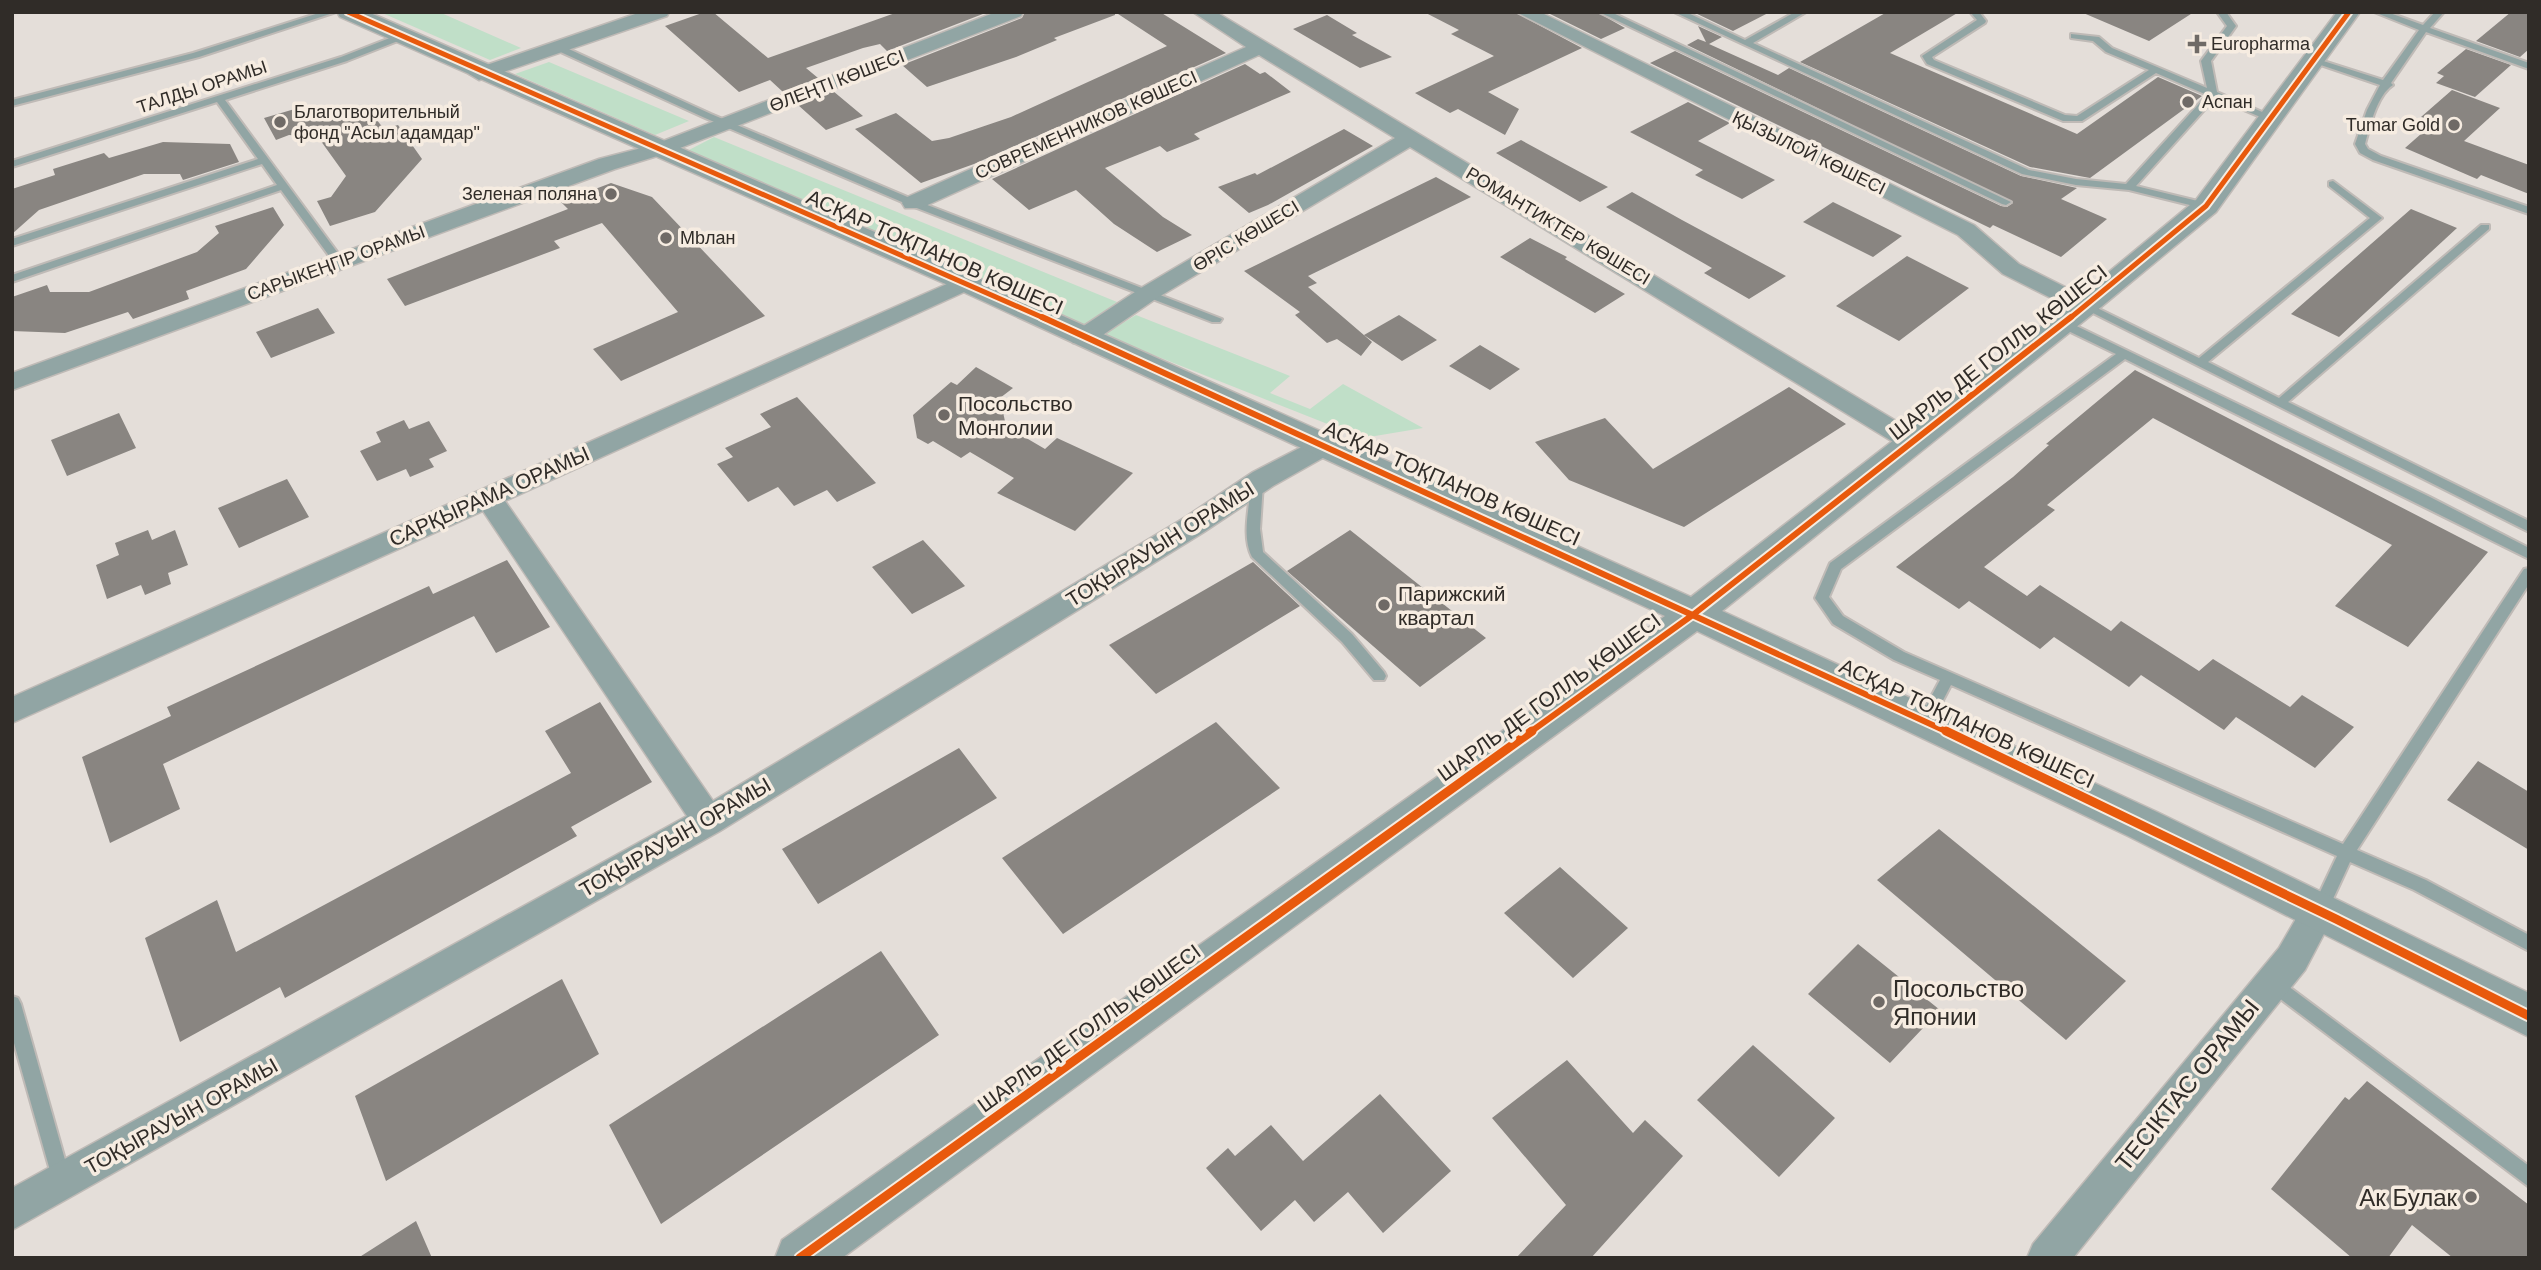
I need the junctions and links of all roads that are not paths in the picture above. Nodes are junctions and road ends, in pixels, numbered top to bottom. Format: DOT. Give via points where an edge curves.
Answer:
graph roads {
  1 [pos="332,12"];
  2 [pos="349,12"];
  3 [pos="660,12"];
  4 [pos="1014,12"];
  5 [pos="1202,12"];
  6 [pos="1525,12"];
  7 [pos="1603,12"];
  8 [pos="1678,12"];
  9 [pos="1802,12"];
  10 [pos="1974,12"];
  11 [pos="2221,12"];
  12 [pos="2349,12"];
  13 [pos="2378,12"];
  14 [pos="2440,12"];
  15 [pos="2423,29"];
  16 [pos="2074,36"];
  17 [pos="400,37"];
  18 [pos="1746,43"];
  19 [pos="557,47"];
  20 [pos="1259,48"];
  21 [pos="2314,61"];
  22 [pos="2529,66"];
  23 [pos="2155,70"];
  24 [pos="479,74"];
  25 [pos="2388,85"];
  26 [pos="2213,94"];
  27 [pos="219,98"];
  28 [pos="12,103"];
  29 [pos="2273,120"];
  30 [pos="726,124"];
  31 [pos="1412,137"];
  32 [pos="660,149"];
  33 [pos="264,160"];
  34 [pos="12,164"];
  35 [pos="2333,184"];
  36 [pos="283,186"];
  37 [pos="2129,187"];
  38 [pos="2006,202"];
  39 [pos="913,203"];
  40 [pos="2206,206"];
  41 [pos="2529,211"];
  42 [pos="2485,227"];
  43 [pos="12,243"];
  44 [pos="339,262"];
  45 [pos="12,279"];
  46 [pos="965,283"];
  47 [pos="1149,293"];
  48 [pos="2074,314"];
  49 [pos="1216,319"];
  50 [pos="1082,338"];
  51 [pos="2124,354"];
  52 [pos="2200,363"];
  53 [pos="12,382"];
  54 [pos="2280,402"];
  55 [pos="1912,442"];
  56 [pos="1326,445"];
  57 [pos="1257,483"];
  58 [pos="488,497"];
  59 [pos="2529,527"];
  60 [pos="2529,554"];
  61 [pos="2529,573"];
  62 [pos="1694,614"];
  63 [pos="1379,676"];
  64 [pos="1948,678"];
  65 [pos="12,711"];
  66 [pos="1924,723"];
  67 [pos="708,821"];
  68 [pos="2347,852"];
  69 [pos="2320,909"];
  70 [pos="2529,944"];
  71 [pos="2271,981"];
  72 [pos="12,1004"];
  73 [pos="2529,1016"];
  74 [pos="2529,1178"];
  75 [pos="62,1182"];
  76 [pos="12,1210"];
  77 [pos="800,1258"];
  78 [pos="2046,1258"];
  1 -- 28 [label="lane" via="196,55"];
  2 -- 17 [label="street, АСҚАР ТОҚПАНОВ КӨШЕСІ"];
  3 -- 19 [label="street"];
  4 -- 30 [label="street, ӨЛЕҢТІ КӨШЕСІ"];
  5 -- 20 [label="street, РОМАНТИКТЕР КӨШЕСІ"];
  6 -- 48 [label="street, ҚЫЗЫЛОЙ КӨШЕСІ" via="1966,230"];
  7 -- 38 [label="lane"];
  8 -- 18 [label="lane"];
  9 -- 18 [label="lane"];
  10 -- 23 [label="lane" via="1982,21 1927,55 1930,62 2063,118 2079,118"];
  11 -- 26 [label="lane" via="2232,26 2206,61"];
  12 -- 21 [label="street, ШАРЛЬ ДЕ ГОЛЛЬ КӨШЕСІ"];
  13 -- 15 [label="lane"];
  14 -- 15 [label="lane"];
  15 -- 22 [label="lane"];
  15 -- 25 [label="lane"];
  16 -- 23 [label="lane" via="2095,39"];
  17 -- 24 [label="street, АСҚАР ТОҚПАНОВ КӨШЕСІ"];
  17 -- 27 [label="lane, ТАЛДЫ ОРАМЫ"];
  18 -- 37 [label="lane" via="2026,172 2076,183"];
  19 -- 24 [label="street"];
  19 -- 30 [label="lane"];
  20 -- 31 [label="street, РОМАНТИКТЕР КӨШЕСІ"];
  20 -- 39 [label="street, СОВРЕМЕННИКОВ КӨШЕСІ"];
  21 -- 25 [label="lane"];
  21 -- 29 [label="street, ШАРЛЬ ДЕ ГОЛЛЬ КӨШЕСІ"];
  23 -- 26 [label="lane"];
  24 -- 32 [label="street, АСҚАР ТОҚПАНОВ КӨШЕСІ"];
  25 -- 41 [label="lane" via="2364,125 2360,144 2364,151"];
  26 -- 29 [label="lane"];
  26 -- 37 [label="lane"];
  27 -- 33 [label="lane"];
  27 -- 34 [label="lane, ТАЛДЫ ОРАМЫ"];
  29 -- 40 [label="street, ШАРЛЬ ДЕ ГОЛЛЬ КӨШЕСІ"];
  30 -- 32 [label="street, ӨЛЕҢТІ КӨШЕСІ"];
  30 -- 39 [label="lane"];
  31 -- 47 [label="street, ӨРІС КӨШЕСІ"];
  31 -- 55 [label="street, РОМАНТИКТЕР КӨШЕСІ"];
  32 -- 44 [label="street, САРЫКЕҢГІР ОРАМЫ"];
  32 -- 46 [label="street, АСҚАР ТОҚПАНОВ КӨШЕСІ"];
  33 -- 36 [label="lane"];
  33 -- 43 [label="lane"];
  35 -- 52 [label="lane" via="2377,218"];
  36 -- 44 [label="lane"];
  36 -- 45 [label="lane"];
  37 -- 40 [label="lane"];
  39 -- 47 [label="lane"];
  40 -- 48 [label="street, ШАРЛЬ ДЕ ГОЛЛЬ КӨШЕСІ"];
  42 -- 54 [label="lane"];
  44 -- 53 [label="street, САРЫКЕҢГІР ОРАМЫ"];
  46 -- 50 [label="street, АСҚАР ТОҚПАНОВ КӨШЕСІ"];
  46 -- 58 [label="street, САРҚЫРАМА ОРАМЫ"];
  47 -- 49 [label="lane"];
  47 -- 50 [label="street, ӨРІС КӨШЕСІ"];
  48 -- 51 [label="lane"];
  48 -- 52 [label="lane"];
  48 -- 55 [label="street, ШАРЛЬ ДЕ ГОЛЛЬ КӨШЕСІ"];
  50 -- 56 [label="street, АСҚАР ТОҚПАНОВ КӨШЕСІ"];
  51 -- 60 [label="lane"];
  51 -- 64 [label="lane" via="1835,566 1822,598 1838,620"];
  52 -- 54 [label="lane"];
  54 -- 59 [label="lane"];
  55 -- 62 [label="street, ШАРЛЬ ДЕ ГОЛЛЬ КӨШЕСІ"];
  56 -- 57 [label="street, ТОҚЫРАУЫН ОРАМЫ"];
  56 -- 62 [label="street, АСҚАР ТОҚПАНОВ КӨШЕСІ"];
  57 -- 63 [label="lane" via="1251,540 1257,554 1347,638"];
  57 -- 67 [label="street, ТОҚЫРАУЫН ОРАМЫ"];
  58 -- 65 [label="street, САРҚЫРАМА ОРАМЫ"];
  58 -- 67 [label="street"];
  61 -- 68 [label="lane"];
  62 -- 66 [label="street, АСҚАР ТОҚПАНОВ КӨШЕСІ"];
  62 -- 77 [label="street, ШАРЛЬ ДЕ ГОЛЛЬ КӨШЕСІ"];
  64 -- 66 [label="lane"];
  64 -- 68 [label="lane"];
  66 -- 69 [label="street, АСҚАР ТОҚПАНОВ КӨШЕСІ"];
  67 -- 75 [label="street, ТОҚЫРАУЫН ОРАМЫ"];
  68 -- 69 [label="lane"];
  68 -- 70 [label="lane"];
  69 -- 71 [label="street, ТЕСІКТАС ОРАМЫ" via="2292,959"];
  69 -- 73 [label="street, АСҚАР ТОҚПАНОВ КӨШЕСІ"];
  71 -- 74 [label="lane"];
  71 -- 78 [label="street, ТЕСІКТАС ОРАМЫ"];
  72 -- 75 [label="lane"];
  75 -- 76 [label="street, ТОҚЫРАУЫН ОРАМЫ"];
}
